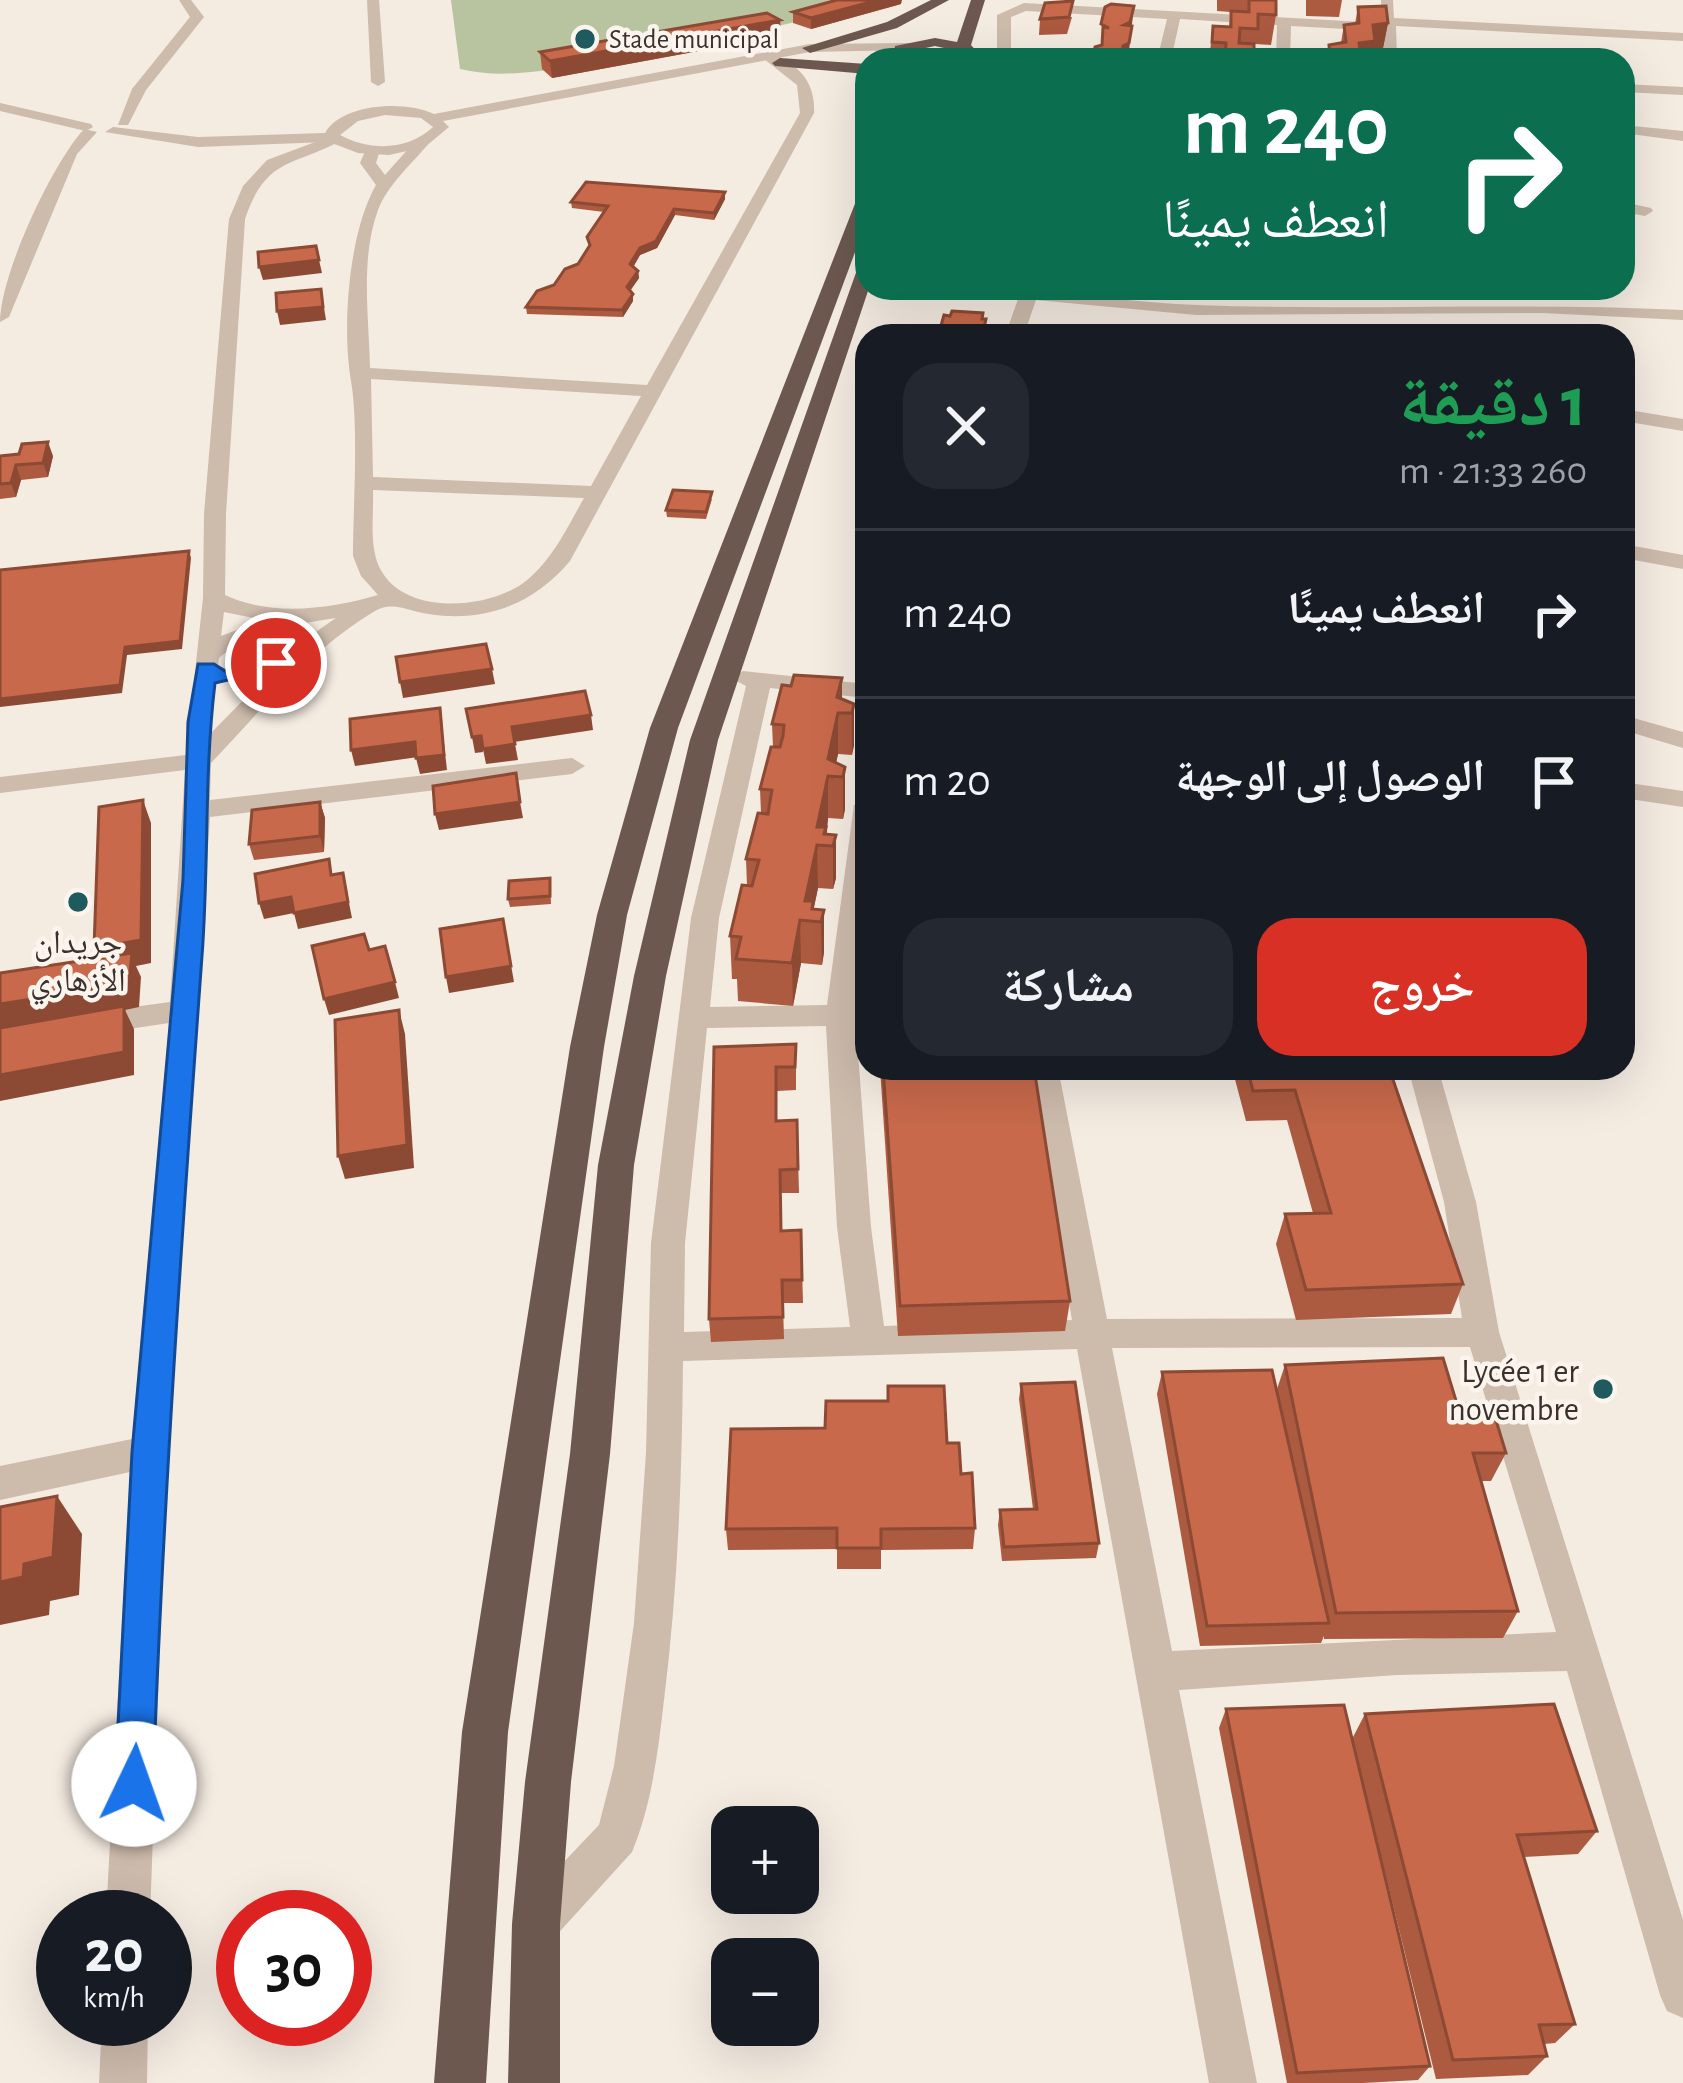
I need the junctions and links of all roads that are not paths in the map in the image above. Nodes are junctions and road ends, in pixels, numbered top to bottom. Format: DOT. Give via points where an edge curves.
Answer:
graph roads {
  1 [pos="185,0"];
  2 [pos="373,0"];
  3 [pos="944,0"];
  4 [pos="978,0"];
  5 [pos="1387,0"];
  6 [pos="1174,16"];
  7 [pos="1284,22"];
  8 [pos="1390,25"];
  9 [pos="1683,37"];
  10 [pos="1000,42"];
  11 [pos="810,48"];
  12 [pos="889,48"];
  13 [pos="909,48"];
  14 [pos="967,48"];
  15 [pos="980,48"];
  16 [pos="1001,48"];
  17 [pos="1167,48"];
  18 [pos="1283,48"];
  19 [pos="1390,48"];
  20 [pos="855,54"];
  21 [pos="775,59"];
  22 [pos="855,68"];
  23 [pos="378,82"];
  24 [pos="1635,87"];
  25 [pos="1683,91"];
  26 [pos="0,107"];
  27 [pos="400,111"];
  28 [pos="349,119"];
  29 [pos="438,123"];
  30 [pos="106,124"];
  31 [pos="1635,130"];
  32 [pos="1683,136"];
  33 [pos="338,142"];
  34 [pos="421,143"];
  35 [pos="372,150"];
  36 [pos="383,184"];
  37 [pos="1635,209"];
  38 [pos="1645,211"];
  39 [pos="855,280"];
  40 [pos="855,284"];
  41 [pos="1158,300"];
  42 [pos="1246,300"];
  43 [pos="1442,300"];
  44 [pos="1438,307"];
  45 [pos="1340,310"];
  46 [pos="1247,311"];
  47 [pos="1683,315"];
  48 [pos="0,316"];
  49 [pos="1339,324"];
  50 [pos="358,373"];
  51 [pos="655,391"];
  52 [pos="1635,417"];
  53 [pos="1683,425"];
  54 [pos="362,483"];
  55 [pos="596,492"];
  56 [pos="1635,553"];
  57 [pos="1683,562"];
  58 [pos="396,597"];
  59 [pos="214,598"];
  60 [pos="367,607"];
  61 [pos="314,611"];
  62 [pos="309,646"];
  63 [pos="206,663"];
  64 [pos="742,678"];
  65 [pos="855,690"];
  66 [pos="1635,726"];
  67 [pos="1683,740"];
  68 [pos="198,761"];
  69 [pos="572,766"];
  70 [pos="0,784"];
  71 [pos="1635,792"];
  72 [pos="1683,799"];
  73 [pos="196,810"];
  74 [pos="855,985"];
  75 [pos="184,1010"];
  76 [pos="853,1015"];
  77 [pos="697,1018"];
  78 [pos="54,1029"];
  79 [pos="1045,1080"];
  80 [pos="1427,1080"];
  81 [pos="1482,1332"];
  82 [pos="1092,1334"];
  83 [pos="869,1343"];
  84 [pos="666,1347"];
  85 [pos="148,1452"];
  86 [pos="0,1484"];
  87 [pos="1581,1651"];
  88 [pos="1156,1672"];
  89 [pos="129,1890"];
  90 [pos="536,1924"];
  91 [pos="1675,1939"];
  92 [pos="1683,1995"];
  93 [pos="124,2046"];
  94 [pos="123,2083"];
  95 [pos="460,2083"];
  96 [pos="534,2083"];
  97 [pos="1233,2083"];
  1 -- 30 [label="street" via="197,17"];
  2 -- 23 [label="street"];
  3 -- 11 [label="highway"];
  3 -- 13 [label="highway"];
  4 -- 14 [label="highway"];
  5 -- 8 [label="street"];
  6 -- 7 [label="street"];
  6 -- 10 [label="street" via="1024,7 1006,13"];
  6 -- 17 [label="street"];
  7 -- 8 [label="street"];
  7 -- 18 [label="street"];
  8 -- 9 [label="street"];
  8 -- 19 [label="street"];
  10 -- 15 [label="street"];
  10 -- 16 [label="street"];
  11 -- 12 [label="street"];
  11 -- 21 [label="street"];
  20 -- 21 [label="street"];
  21 -- 22 [label="highway"];
  21 -- 29 [label="street"];
  21 -- 51 [label="street" via="806,86 807,113"];
  23 -- 27 [label="street"];
  23 -- 28 [label="street"];
  24 -- 25 [label="street"];
  26 -- 30 [label="street"];
  27 -- 28 [label="street"];
  27 -- 29 [label="street"];
  28 -- 30 [label="street" via="224,130"];
  28 -- 33 [label="street" via="333,129"];
  29 -- 34 [label="street"];
  30 -- 33 [label="street" via="198,142"];
  30 -- 48 [label="street" via="70,153"];
  31 -- 32 [label="street"];
  33 -- 35 [label="street"];
  33 -- 59 [label="street" via="258,175 237,219"];
  34 -- 35 [label="street"];
  34 -- 36 [label="street"];
  35 -- 36 [label="street" via="368,163"];
  36 -- 50 [label="street" via="359,266"];
  37 -- 38 [label="street"];
  39 -- 95 [label="highway" via="782,426 664,728 612,915 485,1732"];
  40 -- 64 [label="highway"];
  41 -- 46 [label="street"];
  42 -- 46 [label="street"];
  43 -- 44 [label="street"];
  44 -- 45 [label="street"];
  44 -- 47 [label="street"];
  45 -- 46 [label="street"];
  45 -- 49 [label="street"];
  50 -- 51 [label="street"];
  50 -- 54 [label="street"];
  51 -- 55 [label="street"];
  52 -- 53 [label="street"];
  54 -- 55 [label="street"];
  54 -- 58 [label="street" via="368,575"];
  55 -- 58 [label="street" via="562,556 515,598 450,609"];
  56 -- 57 [label="street"];
  58 -- 60 [label="street"];
  59 -- 61 [label="street" via="261,616"];
  59 -- 63 [label="street"];
  60 -- 61 [label="street"];
  60 -- 62 [label="street"];
  61 -- 63 [label="street" via="220,644"];
  62 -- 63 [label="street" via="251,673 213,676"];
  62 -- 68 [label="street"];
  63 -- 68 [label="street"];
  64 -- 65 [label="street"];
  64 -- 77 [label="street"];
  64 -- 90 [label="highway" via="704,740 616,1165"];
  66 -- 67 [label="street"];
  68 -- 70 [label="street"];
  68 -- 73 [label="street"];
  69 -- 73 [label="street"];
  71 -- 72 [label="street"];
  73 -- 75 [label="street"];
  74 -- 76 [label="street"];
  75 -- 78 [label="street"];
  75 -- 85 [label="street"];
  76 -- 77 [label="street"];
  76 -- 83 [label="street" via="854,1227"];
  77 -- 84 [label="street" via="668,1243"];
  79 -- 82 [label="street"];
  80 -- 81 [label="street" via="1460,1202"];
  81 -- 82 [label="street"];
  81 -- 87 [label="street"];
  82 -- 83 [label="street"];
  82 -- 88 [label="street"];
  83 -- 84 [label="street"];
  84 -- 90 [label="street" via="654,1623 635,1766 616,1837"];
  85 -- 86 [label="street"];
  85 -- 89 [label="street"];
  87 -- 88 [label="street"];
  87 -- 91 [label="street"];
  88 -- 97 [label="street"];
  90 -- 96 [label="highway"];
  91 -- 92 [label="street"];
  93 -- 94 [label="street"];
}
